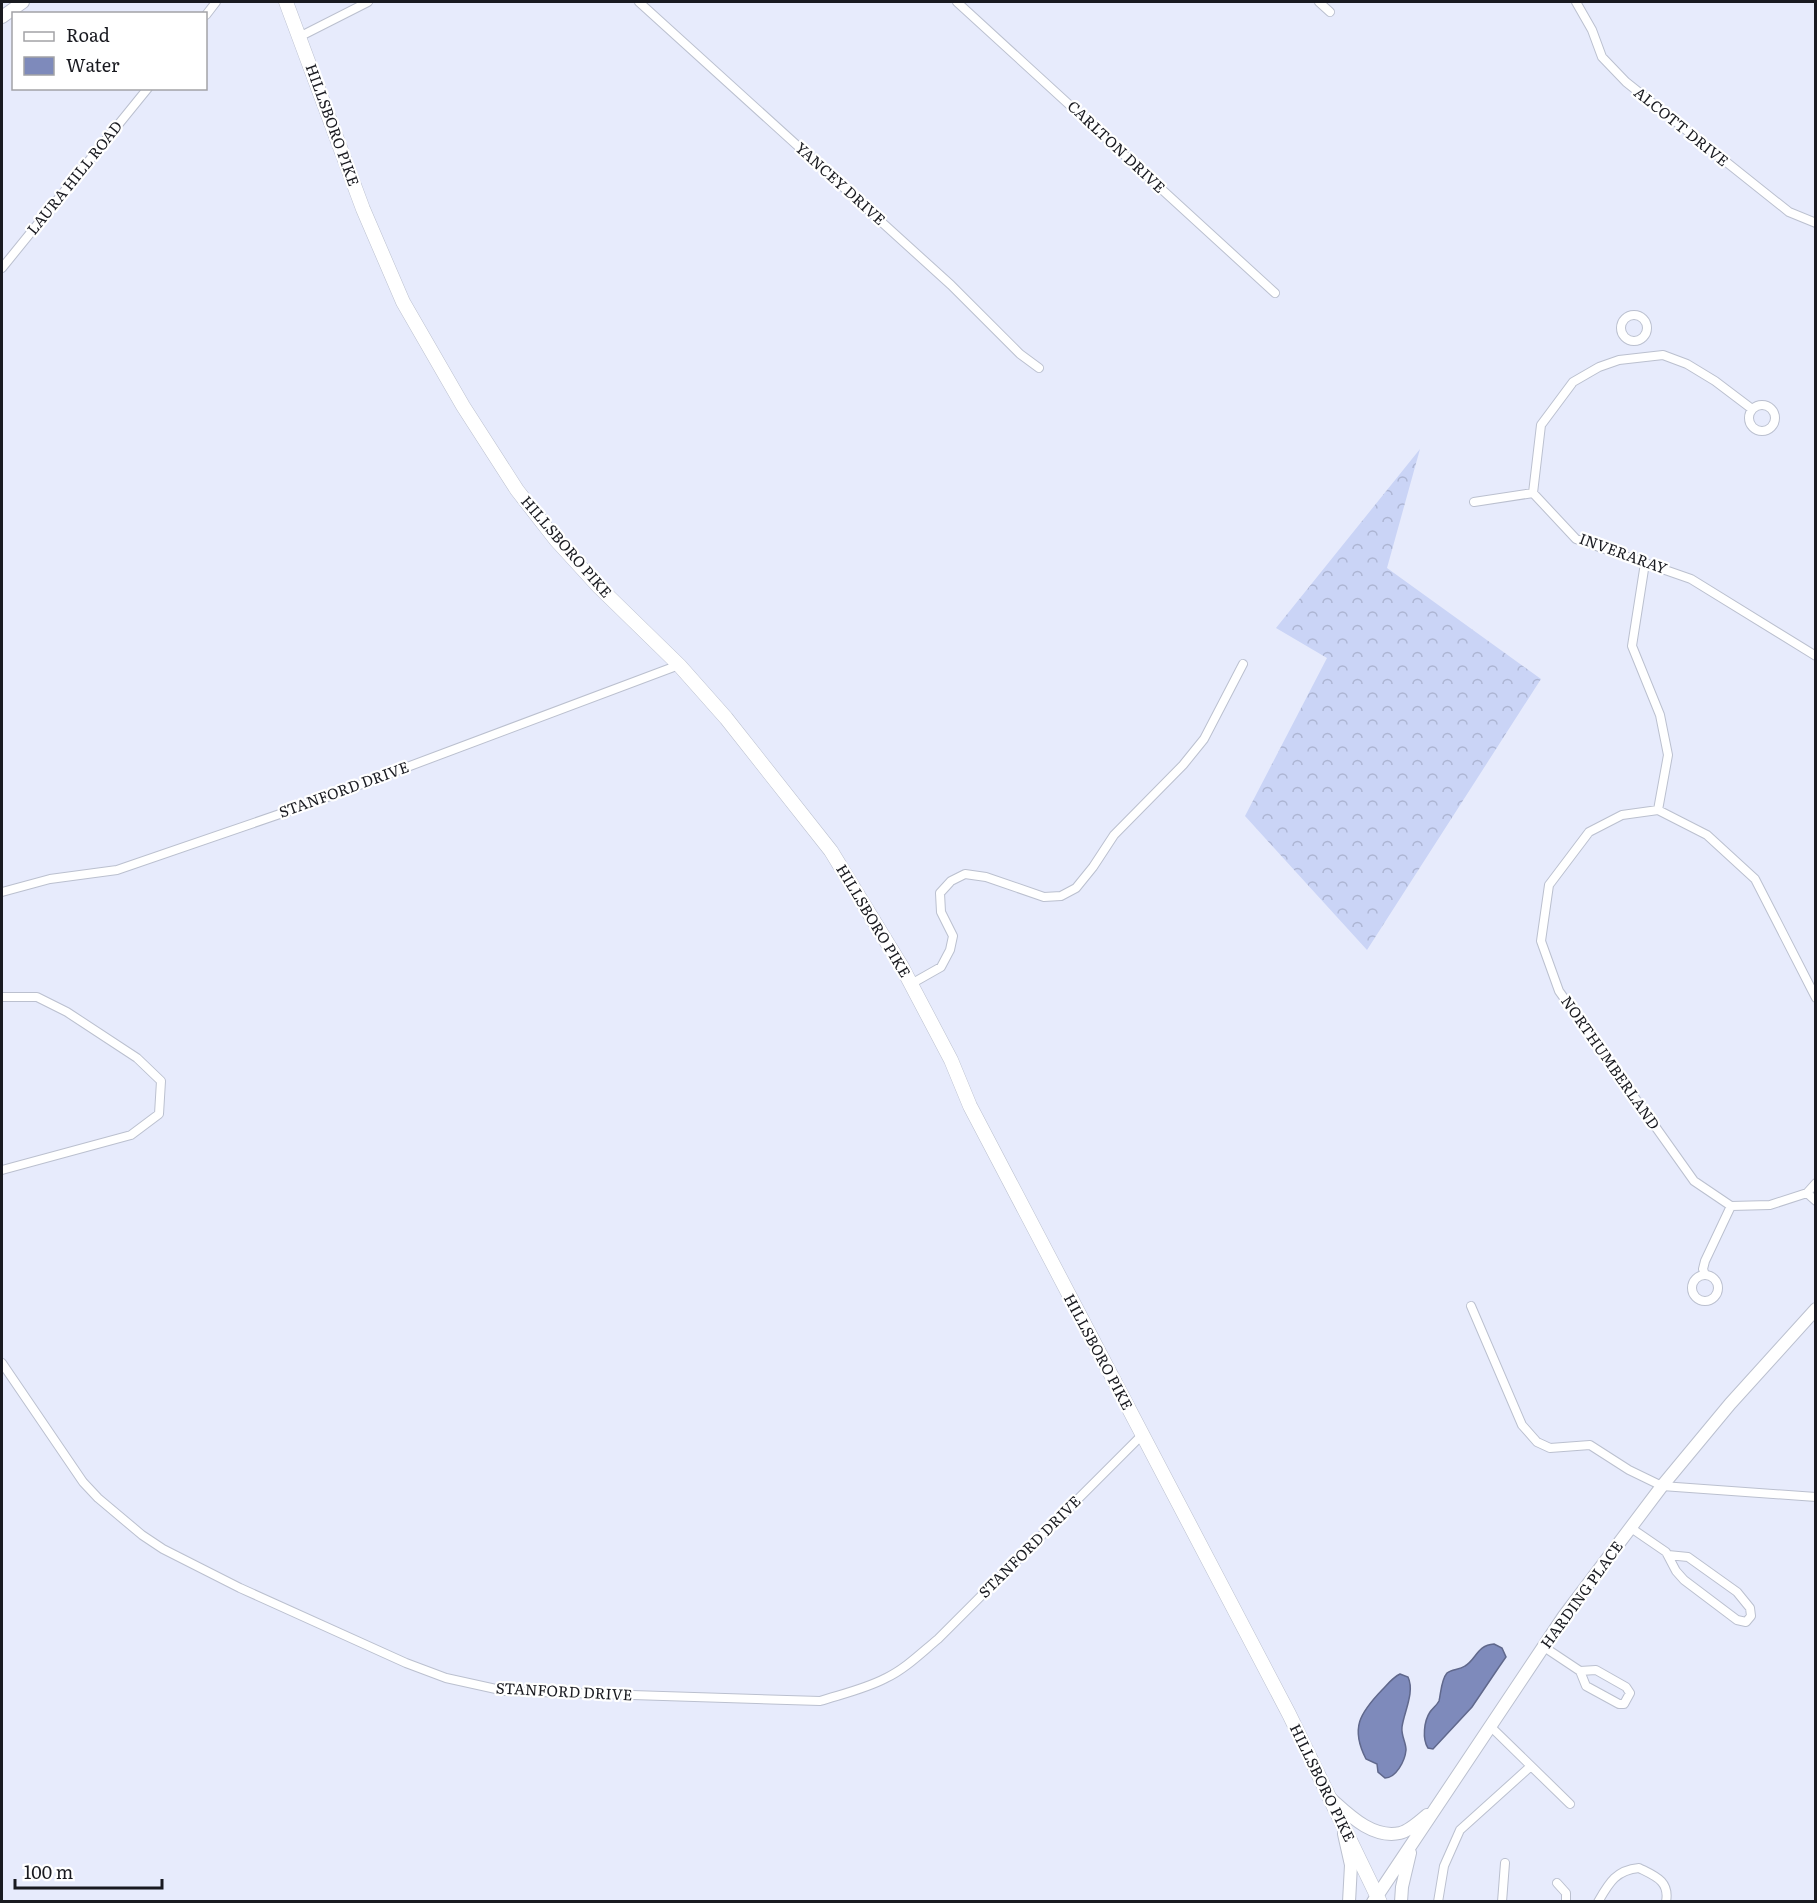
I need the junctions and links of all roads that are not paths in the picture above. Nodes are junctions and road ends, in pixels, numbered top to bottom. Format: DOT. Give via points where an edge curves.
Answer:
graph roads {
  1 [pos="23,2"];
  2 [pos="286,2"];
  3 [pos="368,2"];
  4 [pos="639,2"];
  5 [pos="957,2"];
  6 [pos="1319,2"];
  7 [pos="1576,2"];
  8 [pos="1330,12"];
  9 [pos="2,17"];
  10 [pos="299,37"];
  11 [pos="146,90"];
  12 [pos="1815,223"];
  13 [pos="2,268"];
  14 [pos="1275,293"];
  15 [pos="1635,340"];
  16 [pos="1637,358"];
  17 [pos="1039,368"];
  18 [pos="1752,409"];
  19 [pos="1533,493"];
  20 [pos="1474,502"];
  21 [pos="1645,563"];
  22 [pos="1815,656"];
  23 [pos="1243,664"];
  24 [pos="679,665"];
  25 [pos="1658,810"];
  26 [pos="2,892"];
  27 [pos="911,984"];
  28 [pos="2,997"];
  29 [pos="1815,998"];
  30 [pos="2,1170"];
  31 [pos="1815,1183"];
  32 [pos="1807,1192"];
  33 [pos="1815,1202"];
  34 [pos="1731,1206"];
  35 [pos="1705,1275"];
  36 [pos="1471,1305"];
  37 [pos="1815,1309"];
  38 [pos="2,1363"];
  39 [pos="1142,1435"];
  40 [pos="1662,1486"];
  41 [pos="1815,1497"];
  42 [pos="1631,1528"];
  43 [pos="1668,1555"];
  44 [pos="1544,1647"];
  45 [pos="1580,1671"];
  46 [pos="1490,1726"];
  47 [pos="1531,1766"];
  48 [pos="1329,1797"];
  49 [pos="1570,1804"];
  50 [pos="1433,1811"];
  51 [pos="1342,1824"];
  52 [pos="1414,1840"];
  53 [pos="1506,1863"];
  54 [pos="1557,1883"];
  55 [pos="1377,1900"];
  56 [pos="1349,1902"];
  57 [pos="1401,1902"];
  58 [pos="1437,1902"];
  59 [pos="1502,1902"];
  60 [pos="1566,1902"];
  61 [pos="1598,1902"];
  62 [pos="1666,1902"];
  1 -- 9 [label="main road"];
  2 -- 10 [label="main road, HILLSBORO PIKE"];
  3 -- 10 [label="street"];
  4 -- 17 [label="street, YANCEY DRIVE"];
  5 -- 14 [label="street, CARLTON DRIVE"];
  6 -- 8 [label="street"];
  7 -- 12 [label="street, ALCOTT DRIVE" via="1593,30 1602,57 1626,82 1789,212"];
  10 -- 24 [label="main road, HILLSBORO PIKE" via="363,209 403,302 463,406 517,490 556,540"];
  11 -- 13 [label="street, LAURA HILL ROAD"];
  15 -- 16 [label="street"];
  16 -- 18 [label="street" via="1664,355 1687,364"];
  16 -- 19 [label="street" via="1599,367 1573,382 1541,425"];
  19 -- 20 [label="street"];
  19 -- 21 [label="street, INVERARAY" via="1576,539"];
  21 -- 22 [label="street, INVERARAY" via="1691,579"];
  21 -- 25 [label="street" via="1632,646 1660,715 1668,755"];
  23 -- 27 [label="street" via="1204,739 1184,765 1114,835 1076,888 1061,896 1044,897 986,877 965,874 951,881 940,893 941,912 953,936 950,950 941,967"];
  24 -- 26 [label="street, STANFORD DRIVE" via="306,805 117,870 50,879"];
  24 -- 27 [label="main road, HILLSBORO PIKE" via="831,851"];
  25 -- 29 [label="street" via="1707,835 1755,879"];
  25 -- 34 [label="street, NORTHUMBERLAND" via="1622,815 1589,832 1549,885 1541,941 1559,991 1694,1181"];
  27 -- 39 [label="main road, HILLSBORO PIKE" via="970,1106"];
  28 -- 30 [label="street" via="37,997 67,1012 137,1058 161,1082 159,1114 131,1135"];
  31 -- 32 [label="street"];
  32 -- 33 [label="street"];
  32 -- 34 [label="street" via="1770,1206"];
  34 -- 35 [label="street" via="1705,1260"];
  36 -- 40 [label="street" via="1522,1425 1537,1442 1550,1448 1590,1445"];
  37 -- 40 [label="main road, HARDING PLACE"];
  38 -- 39 [label="street, STANFORD DRIVE" via="83,1482 149,1540 240,1588 406,1663 446,1678 505,1691 820,1701 866,1687 913,1661 938,1639"];
  39 -- 48 [label="main road, HILLSBORO PIKE"];
  40 -- 41 [label="street"];
  40 -- 42 [label="main road, HARDING PLACE"];
  42 -- 43 [label="street"];
  42 -- 44 [label="main road, HARDING PLACE"];
  43 -- 43 [label="street" via="1688,1557 1737,1592 1750,1608 1751,1616 1746,1622 1737,1620 1684,1580"];
  44 -- 45 [label="street"];
  44 -- 46 [label="main road, HARDING PLACE"];
  45 -- 45 [label="street" via="1586,1686 1613,1702 1624,1704 1628,1699 1630,1693 1620,1683 1596,1670"];
  46 -- 47 [label="street"];
  46 -- 50 [label="main road, HARDING PLACE"];
  47 -- 49 [label="street"];
  47 -- 58 [label="street" via="1460,1830 1444,1866"];
  48 -- 50 [label="main road" via="1354,1819 1377,1832 1401,1833"];
  48 -- 51 [label="main road, HILLSBORO PIKE"];
  50 -- 52 [label="main road, HARDING PLACE"];
  51 -- 55 [label="main road, HILLSBORO PIKE"];
  51 -- 56 [label="main road" via="1351,1865"];
  52 -- 55 [label="main road, HARDING PLACE"];
  52 -- 57 [label="main road"];
  53 -- 59 [label="street"];
  54 -- 60 [label="street" via="1566,1893"];
  61 -- 62 [label="street" via="1612,1878 1639,1868 1662,1881 1668,1893"];
}
